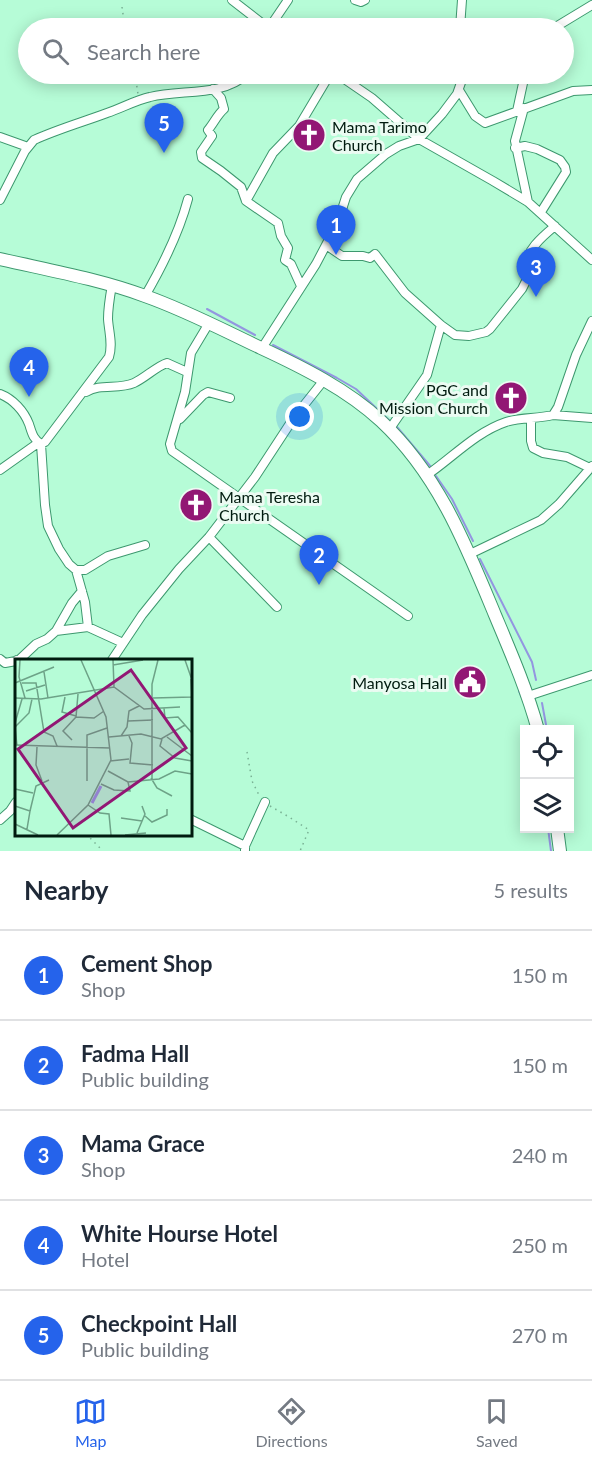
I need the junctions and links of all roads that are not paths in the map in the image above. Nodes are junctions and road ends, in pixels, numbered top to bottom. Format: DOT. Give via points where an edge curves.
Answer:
graph roads {
  1 [pos="232,0"];
  2 [pos="288,0"];
  3 [pos="355,0"];
  4 [pos="365,0"];
  5 [pos="462,0"];
  6 [pos="592,5"];
  7 [pos="255,18"];
  8 [pos="275,18"];
  9 [pos="461,18"];
  10 [pos="571,18"];
  11 [pos="228,84"];
  12 [pos="324,84"];
  13 [pos="352,84"];
  14 [pos="461,84"];
  15 [pos="524,84"];
  16 [pos="213,89"];
  17 [pos="459,90"];
  18 [pos="592,90"];
  19 [pos="521,109"];
  20 [pos="0,137"];
  21 [pos="419,139"];
  22 [pos="28,147"];
  23 [pos="515,148"];
  24 [pos="188,199"];
  25 [pos="0,200"];
  26 [pos="246,201"];
  27 [pos="528,202"];
  28 [pos="541,213"];
  29 [pos="555,226"];
  30 [pos="326,245"];
  31 [pos="0,259"];
  32 [pos="592,261"];
  33 [pos="112,285"];
  34 [pos="301,286"];
  35 [pos="145,296"];
  36 [pos="592,321"];
  37 [pos="209,323"];
  38 [pos="441,326"];
  39 [pos="262,348"];
  40 [pos="188,372"];
  41 [pos="324,381"];
  42 [pos="0,394"];
  43 [pos="80,397"];
  44 [pos="230,398"];
  45 [pos="553,415"];
  46 [pos="531,418"];
  47 [pos="592,418"];
  48 [pos="177,423"];
  49 [pos="389,430"];
  50 [pos="39,443"];
  51 [pos="0,470"];
  52 [pos="591,470"];
  53 [pos="427,475"];
  54 [pos="239,498"];
  55 [pos="209,537"];
  56 [pos="145,545"];
  57 [pos="470,554"];
  58 [pos="76,570"];
  59 [pos="82,591"];
  60 [pos="277,607"];
  61 [pos="408,616"];
  62 [pos="88,627"];
  63 [pos="56,631"];
  64 [pos="123,643"];
  65 [pos="0,658"];
  66 [pos="20,659"];
  67 [pos="113,659"];
  68 [pos="15,660"];
  69 [pos="592,675"];
  70 [pos="528,696"];
  71 [pos="537,725"];
  72 [pos="265,802"];
  73 [pos="15,804"];
  74 [pos="0,820"];
  75 [pos="192,820"];
  76 [pos="558,833"];
  77 [pos="245,849"];
  78 [pos="560,851"];
  1 -- 7 [label="street"];
  2 -- 8 [label="street"];
  3 -- 4 [label="street"];
  5 -- 9 [label="street"];
  6 -- 10 [label="street"];
  11 -- 16 [label="street"];
  12 -- 26 [label="street" via="299,126 273,153"];
  13 -- 21 [label="street"];
  14 -- 17 [label="street"];
  15 -- 19 [label="street"];
  16 -- 22 [label="street" via="139,100 34,140"];
  16 -- 26 [label="street" via="224,109 208,130 212,136 201,152 202,158 242,187"];
  17 -- 19 [label="street" via="475,116 485,123"];
  17 -- 21 [label="street"];
  18 -- 19 [label="street" via="573,91"];
  19 -- 23 [label="street"];
  20 -- 22 [label="street"];
  21 -- 27 [label="street"];
  21 -- 30 [label="street" via="386,154 357,179"];
  22 -- 25 [label="street"];
  23 -- 27 [label="street"];
  23 -- 28 [label="street" via="531,147 560,160 566,167"];
  24 -- 35 [label="street" via="164,262"];
  26 -- 34 [label="street" via="278,223 288,248 285,260 291,264"];
  27 -- 28 [label="street"];
  28 -- 29 [label="street"];
  29 -- 32 [label="street"];
  29 -- 38 [label="street" via="538,240 526,259 522,269 527,279 522,289 486,332 455,334"];
  30 -- 34 [label="street"];
  30 -- 38 [label="street" via="342,256 370,258 375,254 405,293"];
  31 -- 33 [label="main road"];
  33 -- 35 [label="main road"];
  33 -- 43 [label="street" via="108,312 111,350"];
  34 -- 39 [label="street"];
  35 -- 37 [label="main road"];
  36 -- 45 [label="street"];
  37 -- 39 [label="main road"];
  37 -- 40 [label="street" via="191,354"];
  38 -- 49 [label="street" via="427,375"];
  39 -- 41 [label="main road"];
  40 -- 43 [label="street" via="164,363 134,383 100,387"];
  40 -- 48 [label="street"];
  41 -- 49 [label="main road" via="361,405"];
  41 -- 54 [label="street"];
  42 -- 50 [label="street" via="24,414"];
  43 -- 50 [label="street" via="45,442"];
  44 -- 48 [label="street" via="208,392"];
  45 -- 46 [label="street"];
  45 -- 47 [label="street"];
  46 -- 52 [label="street" via="533,448 567,456"];
  46 -- 53 [label="street" via="492,427"];
  48 -- 54 [label="street" via="170,444 172,451"];
  49 -- 53 [label="main road"];
  50 -- 51 [label="street"];
  50 -- 58 [label="street" via="48,526 59,549"];
  52 -- 57 [label="street" via="541,520"];
  53 -- 57 [label="main road"];
  54 -- 55 [label="street"];
  54 -- 61 [label="street"];
  55 -- 60 [label="street"];
  55 -- 64 [label="street" via="179,569"];
  56 -- 58 [label="street" via="108,556 85,570"];
  57 -- 70 [label="main road"];
  58 -- 59 [label="street"];
  59 -- 62 [label="street"];
  59 -- 63 [label="street"];
  62 -- 63 [label="street"];
  62 -- 64 [label="street"];
  63 -- 66 [label="street"];
  64 -- 67 [label="street"];
  65 -- 68 [label="street" via="4,663"];
  69 -- 70 [label="street"];
  70 -- 71 [label="main road"];
  72 -- 77 [label="street"];
  73 -- 74 [label="street"];
  75 -- 77 [label="street"];
  76 -- 78 [label="main road"];
}
